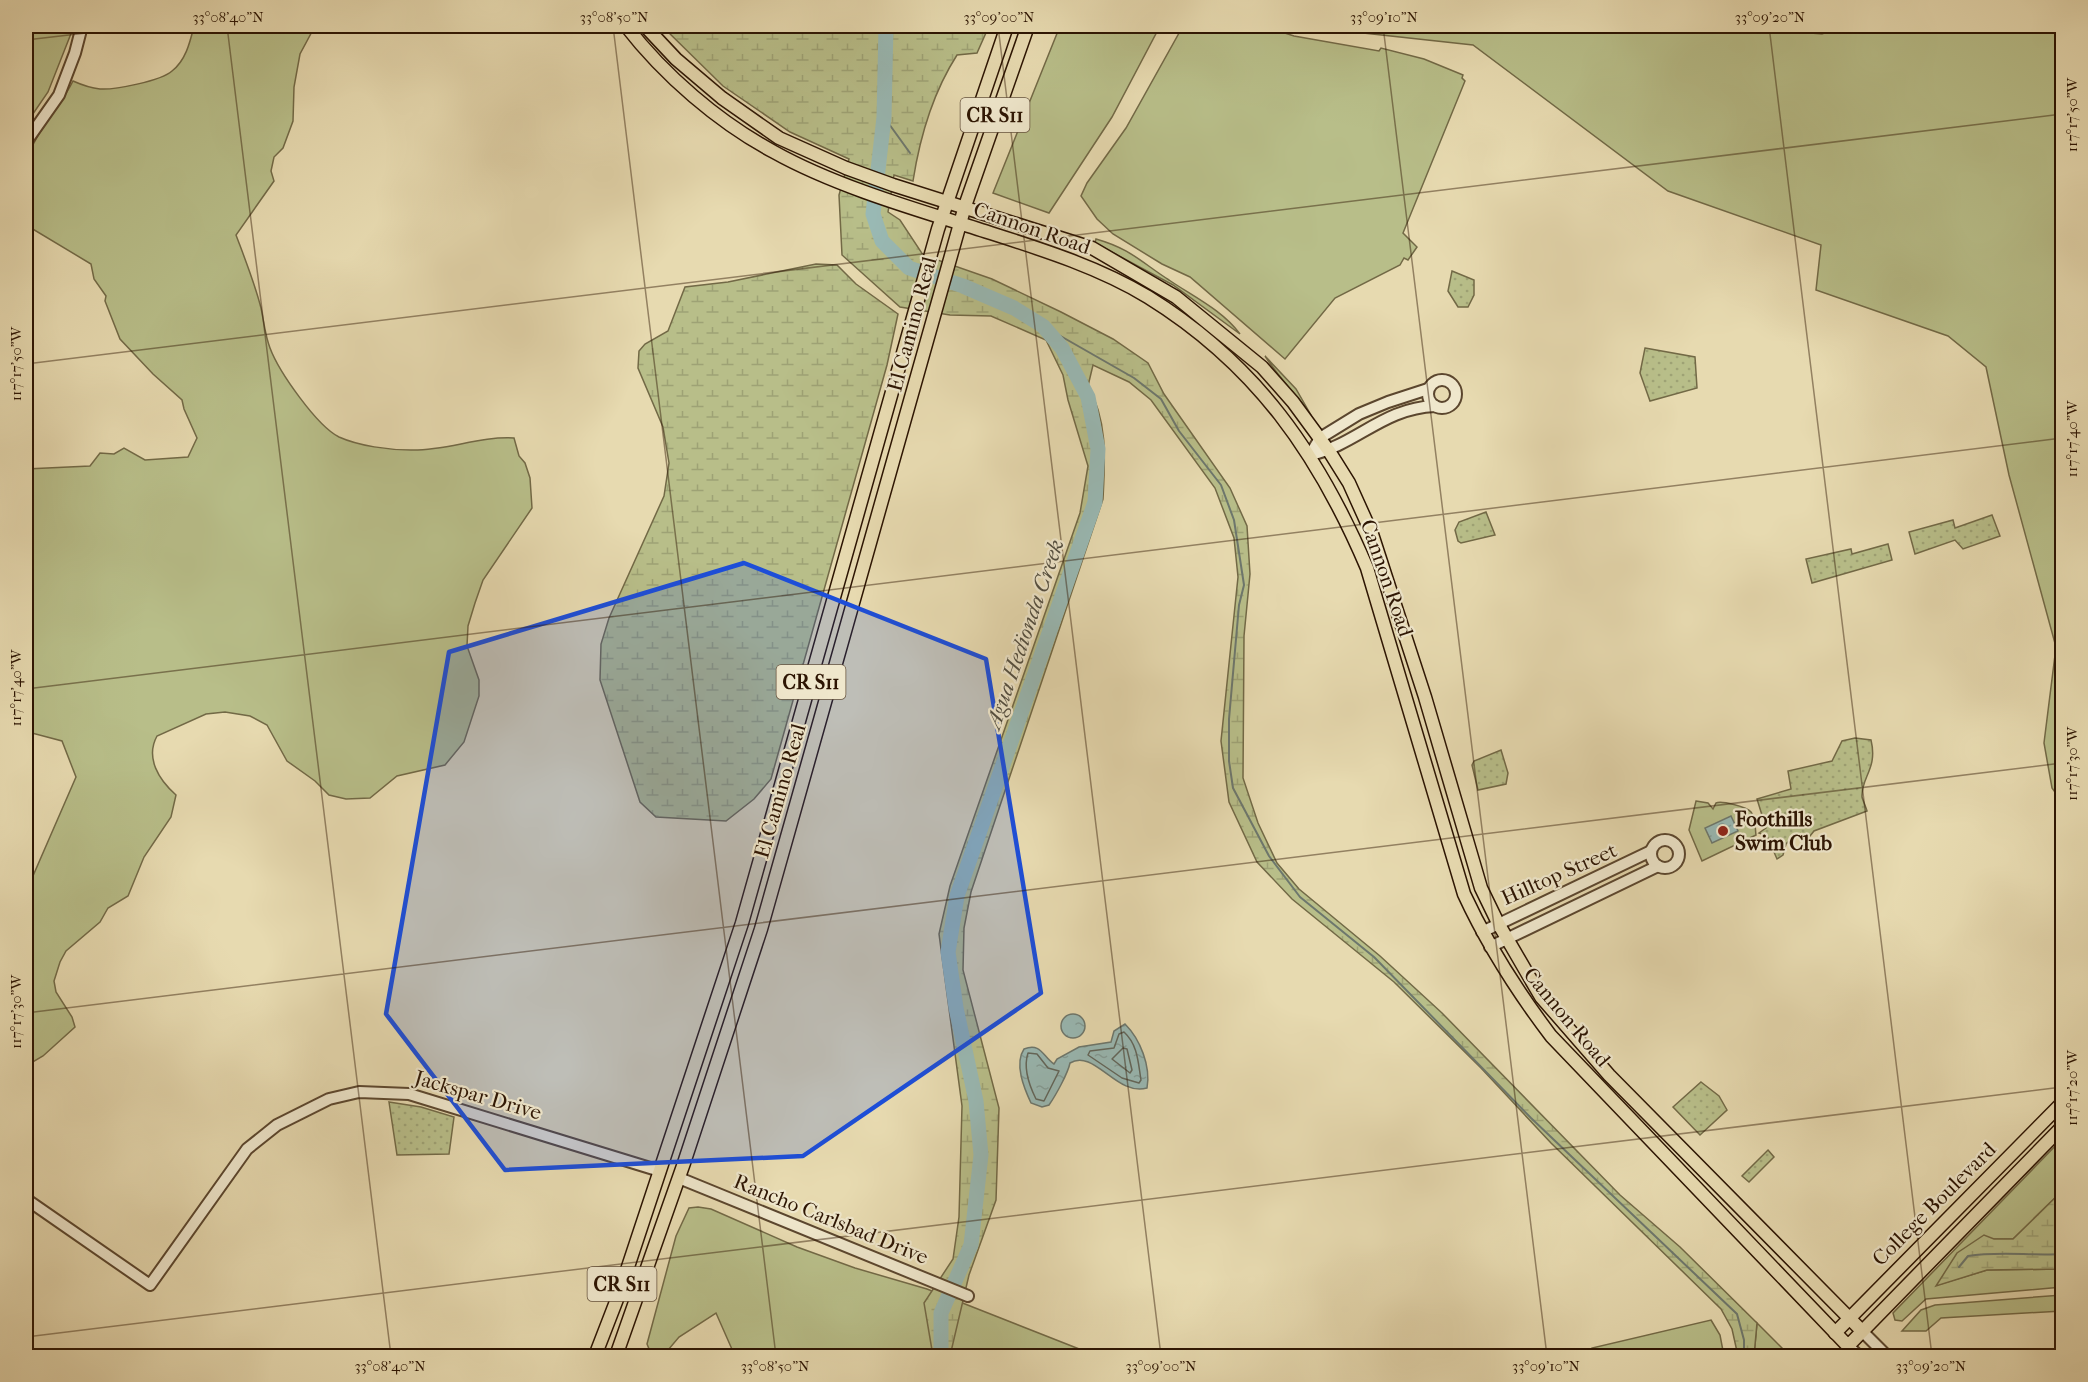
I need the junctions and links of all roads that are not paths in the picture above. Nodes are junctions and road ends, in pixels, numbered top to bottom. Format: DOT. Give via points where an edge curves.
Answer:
graph roads {
  1 [pos="82,26"];
  2 [pos="626,26"];
  3 [pos="645,26"];
  4 [pos="1007,26"];
  5 [pos="1028,26"];
  6 [pos="26,142"];
  7 [pos="947,200"];
  8 [pos="965,206"];
  9 [pos="942,218"];
  10 [pos="960,224"];
  11 [pos="1428,389"];
  12 [pos="1435,406"];
  13 [pos="1320,438"];
  14 [pos="1329,451"];
  15 [pos="1310,456"];
  16 [pos="1651,851"];
  17 [pos="1658,866"];
  18 [pos="1498,923"];
  19 [pos="1482,932"];
  20 [pos="1506,938"];
  21 [pos="1490,947"];
  22 [pos="2062,1103"];
  23 [pos="2062,1127"];
  24 [pos="660,1171"];
  25 [pos="679,1178"];
  26 [pos="26,1199"];
  27 [pos="968,1296"];
  28 [pos="1848,1318"];
  29 [pos="1862,1331"];
  30 [pos="1835,1333"];
  31 [pos="1855,1353"];
  32 [pos="595,1356"];
  33 [pos="616,1356"];
  34 [pos="1887,1356"];
  1 -- 6 [label="street" via="59,95"];
  2 -- 9 [label="main road, Cannon Road" via="665,70 712,110 771,151"];
  3 -- 7 [label="main road, Cannon Road" via="722,98 779,138 846,168"];
  4 -- 7 [label="main road, El Camino Real / CR S11"];
  5 -- 8 [label="main road, El Camino Real / CR S11"];
  7 -- 8 [label="main road, Cannon Road"];
  7 -- 9 [label="main road, El Camino Real / CR S11"];
  8 -- 10 [label="main road, El Camino Real / CR S11"];
  8 -- 13 [label="main road, Cannon Road" via="1092,248 1176,297 1262,368"];
  9 -- 10 [label="main road, Cannon Road"];
  9 -- 24 [label="main road, El Camino Real / CR S11" via="742,923"];
  10 -- 15 [label="main road, Cannon Road" via="1053,253 1148,297 1218,349 1257,386"];
  10 -- 25 [label="main road, El Camino Real / CR S11" via="761,929"];
  11 -- 12 [label="street" via="1428,399"];
  11 -- 12 [label="street" via="1437,380 1443,380 1455,391 1449,406"];
  11 -- 13 [label="street" via="1359,414"];
  12 -- 14 [label="street" via="1394,415"];
  13 -- 14 [label="main road, Cannon Road"];
  13 -- 15 [label="street"];
  14 -- 15 [label="street"];
  14 -- 18 [label="main road, Cannon Road" via="1349,483 1382,561 1481,888"];
  15 -- 19 [label="main road, Cannon Road" via="1332,493 1366,568 1439,817 1464,894"];
  16 -- 17 [label="street"];
  16 -- 17 [label="street" via="1656,842 1665,840 1679,850 1672,866"];
  16 -- 18 [label="street, Hilltop Street"];
  17 -- 20 [label="street, Hilltop Street"];
  18 -- 19 [label="street, Hilltop Street"];
  18 -- 20 [label="main road, Cannon Road"];
  19 -- 21 [label="main road, Cannon Road"];
  20 -- 21 [label="street, Hilltop Street"];
  20 -- 28 [label="main road, Cannon Road" via="1540,997 1564,1026"];
  21 -- 30 [label="main road, Cannon Road" via="1551,1036"];
  22 -- 28 [label="main road, College Boulevard"];
  23 -- 29 [label="main road, College Boulevard"];
  24 -- 26 [label="street, Jackspar Drive" via="409,1094 359,1092 329,1099 277,1125 247,1149 150,1285"];
  24 -- 32 [label="main road, El Camino Real / CR S11"];
  25 -- 27 [label="street, Rancho Carlsbad Drive"];
  25 -- 33 [label="main road, El Camino Real / CR S11"];
  28 -- 29 [label="main road, Cannon Road"];
  28 -- 30 [label="main road, College Boulevard"];
  29 -- 31 [label="main road, College Boulevard"];
  29 -- 34 [label="street"];
  30 -- 31 [label="main road, Cannon Road"];
}
